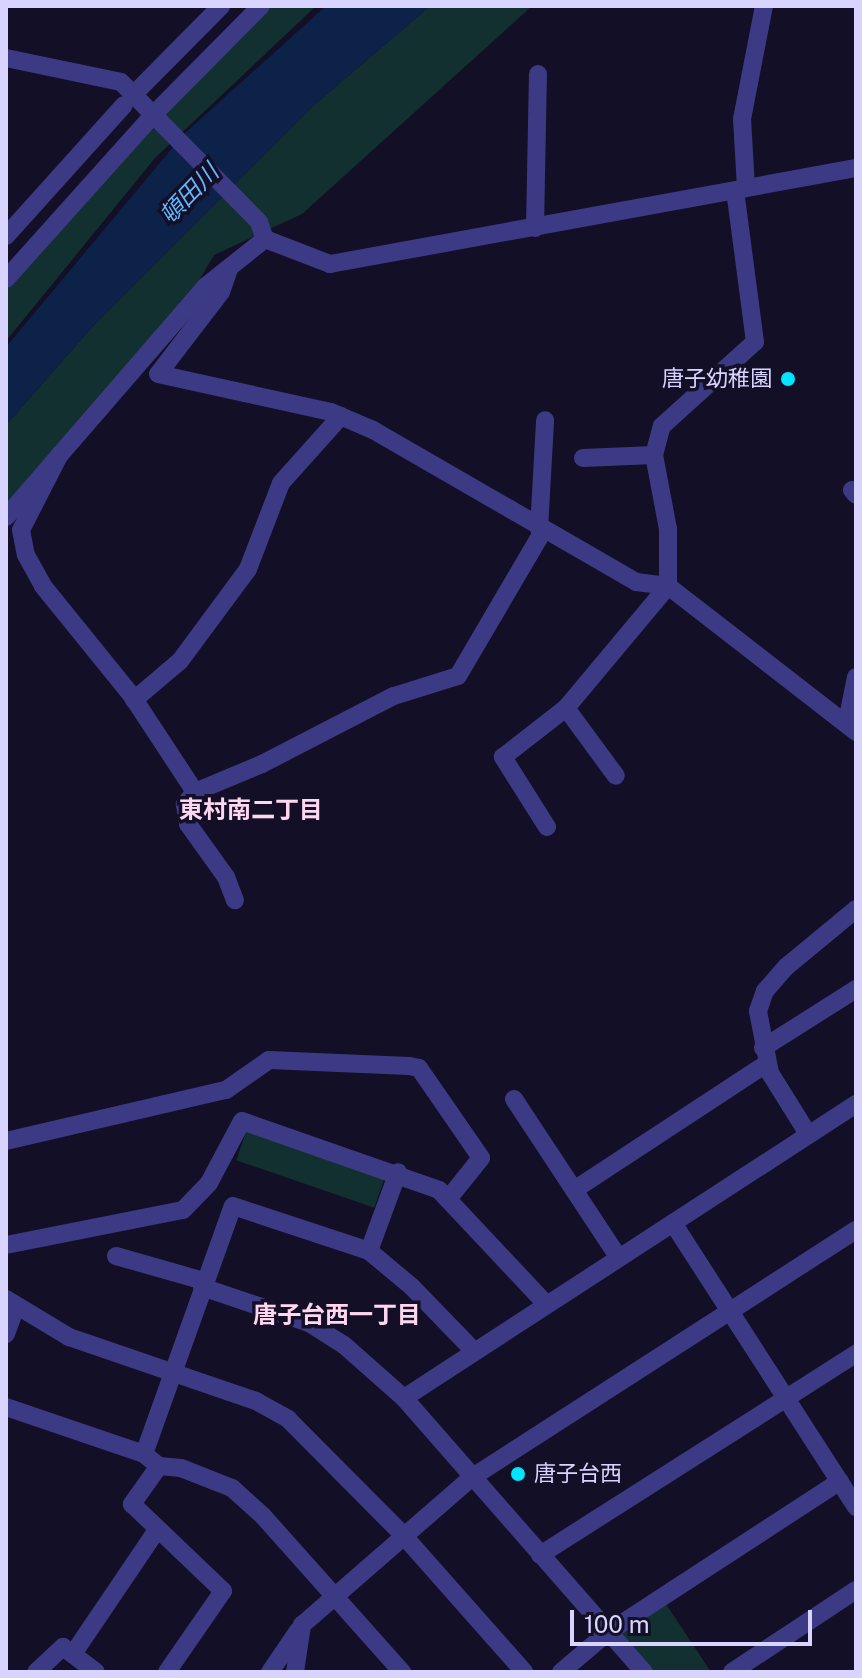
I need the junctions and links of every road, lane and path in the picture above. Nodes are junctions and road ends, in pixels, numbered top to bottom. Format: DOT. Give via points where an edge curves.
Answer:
graph roads {
  1 [pos="221,6"];
  2 [pos="261,6"];
  3 [pos="764,6"];
  4 [pos="6,58"];
  5 [pos="538,74"];
  6 [pos="139,89"];
  7 [pos="124,105"];
  8 [pos="160,119"];
  9 [pos="856,168"];
  10 [pos="740,189"];
  11 [pos="535,228"];
  12 [pos="262,230"];
  13 [pos="6,236"];
  14 [pos="229,269"];
  15 [pos="6,279"];
  16 [pos="341,416"];
  17 [pos="545,420"];
  18 [pos="60,454"];
  19 [pos="654,455"];
  20 [pos="583,458"];
  21 [pos="6,517"];
  22 [pos="541,530"];
  23 [pos="668,586"];
  24 [pos="856,677"];
  25 [pos="134,700"];
  26 [pos="566,708"];
  27 [pos="852,727"];
  28 [pos="616,776"];
  29 [pos="195,792"];
  30 [pos="547,827"];
  31 [pos="235,900"];
  32 [pos="856,909"];
  33 [pos="856,989"];
  34 [pos="765,1056"];
  35 [pos="514,1099"];
  36 [pos="856,1104"];
  37 [pos="808,1134"];
  38 [pos="6,1141"];
  39 [pos="398,1172"];
  40 [pos="574,1190"];
  41 [pos="448,1199"];
  42 [pos="673,1223"];
  43 [pos="856,1230"];
  44 [pos="6,1245"];
  45 [pos="369,1251"];
  46 [pos="116,1256"];
  47 [pos="618,1257"];
  48 [pos="203,1284"];
  49 [pos="545,1303"];
  50 [pos="10,1304"];
  51 [pos="731,1310"];
  52 [pos="6,1334"];
  53 [pos="473,1350"];
  54 [pos="856,1354"];
  55 [pos="175,1372"];
  56 [pos="404,1398"];
  57 [pos="786,1398"];
  58 [pos="6,1407"];
  59 [pos="144,1454"];
  60 [pos="159,1466"];
  61 [pos="471,1478"];
  62 [pos="840,1481"];
  63 [pos="856,1507"];
  64 [pos="157,1530"];
  65 [pos="403,1535"];
  66 [pos="540,1555"];
  67 [pos="856,1590"];
  68 [pos="334,1597"];
  69 [pos="302,1625"];
  70 [pos="607,1633"];
  71 [pos="73,1654"];
  72 [pos="36,1672"];
  73 [pos="96,1672"];
  74 [pos="167,1672"];
  75 [pos="270,1672"];
  76 [pos="295,1672"];
  77 [pos="402,1672"];
  78 [pos="524,1672"];
  79 [pos="561,1672"];
  80 [pos="644,1672"];
  81 [pos="732,1672"];
  1 -- 6 [label="street"];
  2 -- 8 [label="street"];
  3 -- 10 [label="street" via="742,119"];
  4 -- 8 [label="street" via="121,82"];
  5 -- 11 [label="street"];
  7 -- 13 [label="street"];
  8 -- 12 [label="street"];
  8 -- 15 [label="street"];
  9 -- 10 [label="street"];
  10 -- 11 [label="street"];
  10 -- 19 [label="street" via="755,342 662,426"];
  11 -- 12 [label="street" via="330,264"];
  12 -- 14 [label="street"];
  14 -- 16 [label="street" via="221,292 158,374"];
  14 -- 18 [label="street" via="206,286"];
  16 -- 22 [label="street"];
  16 -- 25 [label="street" via="281,483 248,569 180,661"];
  17 -- 22 [label="street"];
  18 -- 21 [label="street"];
  18 -- 25 [label="street" via="21,530 26,555 43,586"];
  19 -- 20 [label="street"];
  19 -- 23 [label="street" via="668,529"];
  22 -- 23 [label="street" via="636,582"];
  22 -- 29 [label="street" via="458,676 394,696"];
  23 -- 26 [label="street"];
  23 -- 27 [label="street"];
  24 -- 27 [label="street"];
  25 -- 29 [label="street"];
  26 -- 28 [label="street"];
  26 -- 30 [label="street" via="503,757"];
  29 -- 31 [label="street" via="185,804 188,824 226,877"];
  32 -- 34 [label="street" via="765,991 758,1011"];
  33 -- 34 [label="street"];
  34 -- 37 [label="street"];
  34 -- 40 [label="street"];
  35 -- 40 [label="street"];
  36 -- 37 [label="street"];
  37 -- 42 [label="street"];
  38 -- 41 [label="street" via="226,1090 269,1060 409,1066 419,1068 481,1158"];
  39 -- 41 [label="street"];
  39 -- 44 [label="street" via="242,1121 209,1183 183,1210"];
  39 -- 45 [label="street"];
  40 -- 47 [label="street"];
  41 -- 49 [label="street"];
  42 -- 47 [label="street"];
  42 -- 51 [label="street"];
  43 -- 51 [label="street"];
  45 -- 48 [label="street" via="233,1206"];
  45 -- 53 [label="street"];
  46 -- 48 [label="street"];
  47 -- 49 [label="street"];
  48 -- 55 [label="street"];
  48 -- 56 [label="street" via="309,1323 344,1345"];
  49 -- 53 [label="street"];
  50 -- 52 [label="street"];
  50 -- 55 [label="street" via="69,1337"];
  51 -- 57 [label="street"];
  51 -- 61 [label="street"];
  53 -- 56 [label="street"];
  54 -- 57 [label="street"];
  55 -- 59 [label="street"];
  55 -- 65 [label="street" via="256,1401 288,1419"];
  56 -- 61 [label="street"];
  57 -- 62 [label="street"];
  57 -- 66 [label="street"];
  58 -- 59 [label="street"];
  59 -- 60 [label="street"];
  60 -- 64 [label="street" via="132,1504"];
  60 -- 68 [label="street" via="181,1468 232,1488"];
  61 -- 65 [label="street"];
  61 -- 66 [label="street"];
  62 -- 63 [label="street"];
  62 -- 70 [label="street"];
  64 -- 71 [label="street"];
  64 -- 74 [label="street" via="223,1591"];
  65 -- 68 [label="street"];
  65 -- 78 [label="street"];
  66 -- 70 [label="street"];
  67 -- 81 [label="street"];
  68 -- 69 [label="street"];
  68 -- 77 [label="street"];
  69 -- 75 [label="street"];
  69 -- 76 [label="street"];
  70 -- 79 [label="street"];
  70 -- 80 [label="street"];
  71 -- 72 [label="street" via="63,1647"];
  71 -- 73 [label="street"];
}
